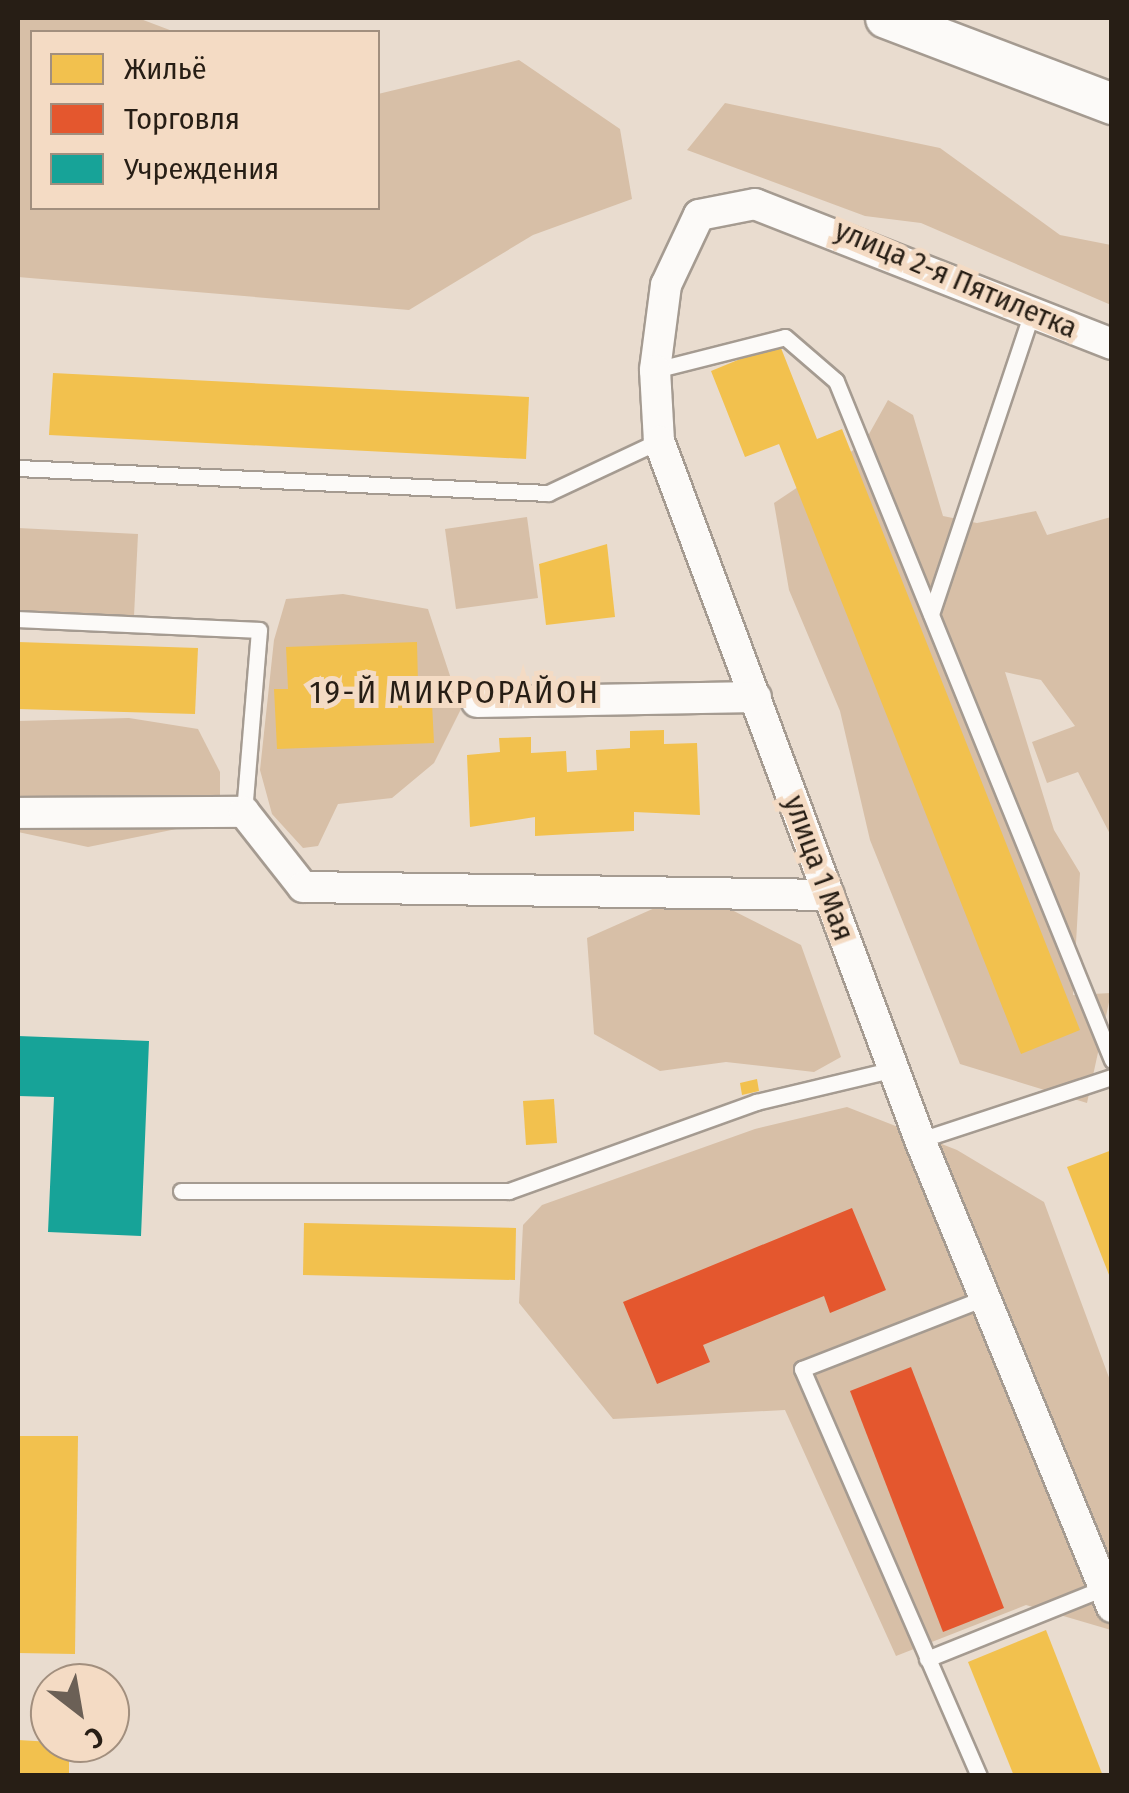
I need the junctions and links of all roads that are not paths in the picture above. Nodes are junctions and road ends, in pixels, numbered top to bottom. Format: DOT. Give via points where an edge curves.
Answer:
graph roads {
  1 [pos="886,18"];
  2 [pos="1112,104"];
  3 [pos="801,214"];
  4 [pos="1033,310"];
  5 [pos="1112,344"];
  6 [pos="655,370"];
  7 [pos="659,441"];
  8 [pos="18,468"];
  9 [pos="931,614"];
  10 [pos="18,618"];
  11 [pos="756,697"];
  12 [pos="477,702"];
  13 [pos="244,812"];
  14 [pos="18,814"];
  15 [pos="829,894"];
  16 [pos="1112,1060"];
  17 [pos="894,1069"];
  18 [pos="1112,1077"];
  19 [pos="920,1140"];
  20 [pos="181,1191"];
  21 [pos="984,1298"];
  22 [pos="1108,1597"];
  23 [pos="927,1658"];
  24 [pos="980,1776"];
  1 -- 2 [label="main road"];
  3 -- 4 [label="street, улица 2-я Пятилетка"];
  3 -- 6 [label="street, улица 1 Мая" via="755,204 699,215 666,285"];
  4 -- 5 [label="street, улица 2-я Пятилетка"];
  4 -- 9 [label="lane"];
  6 -- 7 [label="street, улица 1 Мая"];
  6 -- 9 [label="lane" via="784,337 836,382"];
  7 -- 8 [label="lane" via="548,493"];
  7 -- 11 [label="street, улица 1 Мая"];
  9 -- 16 [label="lane"];
  10 -- 13 [label="lane" via="259,630"];
  11 -- 12 [label="street"];
  11 -- 15 [label="street, улица 1 Мая"];
  13 -- 14 [label="street"];
  13 -- 15 [label="street" via="303,888"];
  15 -- 17 [label="street, улица 1 Мая"];
  17 -- 19 [label="street, улица 1 Мая"];
  17 -- 20 [label="lane" via="756,1102 510,1192"];
  18 -- 19 [label="lane"];
  19 -- 21 [label="street, улица 1 Мая"];
  21 -- 22 [label="street, улица 1 Мая"];
  21 -- 23 [label="lane" via="802,1369"];
  22 -- 23 [label="lane"];
  23 -- 24 [label="lane"];
}
